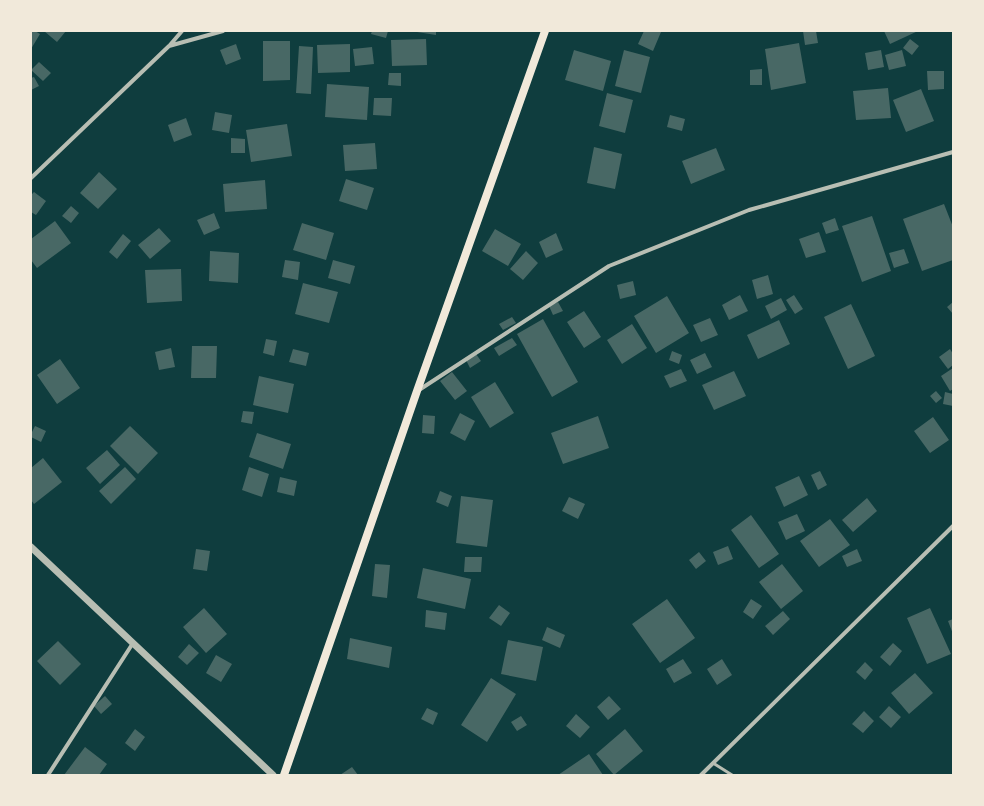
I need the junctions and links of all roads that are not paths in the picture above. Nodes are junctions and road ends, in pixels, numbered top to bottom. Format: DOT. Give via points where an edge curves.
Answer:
graph roads {
  1 [pos="182,31"];
  2 [pos="223,31"];
  3 [pos="544,31"];
  4 [pos="169,46"];
  5 [pos="953,152"];
  6 [pos="31,178"];
  7 [pos="416,391"];
  8 [pos="953,526"];
  9 [pos="31,547"];
  10 [pos="133,643"];
  11 [pos="713,764"];
  12 [pos="48,775"];
  13 [pos="273,775"];
  14 [pos="284,775"];
  15 [pos="702,775"];
  16 [pos="732,775"];
  1 -- 4 [label="street"];
  2 -- 4 [label="street"];
  3 -- 7 [label="main road"];
  4 -- 6 [label="street"];
  5 -- 7 [label="street" via="749,210 609,266"];
  7 -- 14 [label="main road"];
  8 -- 11 [label="street"];
  9 -- 10 [label="street"];
  10 -- 12 [label="street"];
  10 -- 13 [label="street"];
  11 -- 15 [label="street"];
  11 -- 16 [label="lane"];
}
